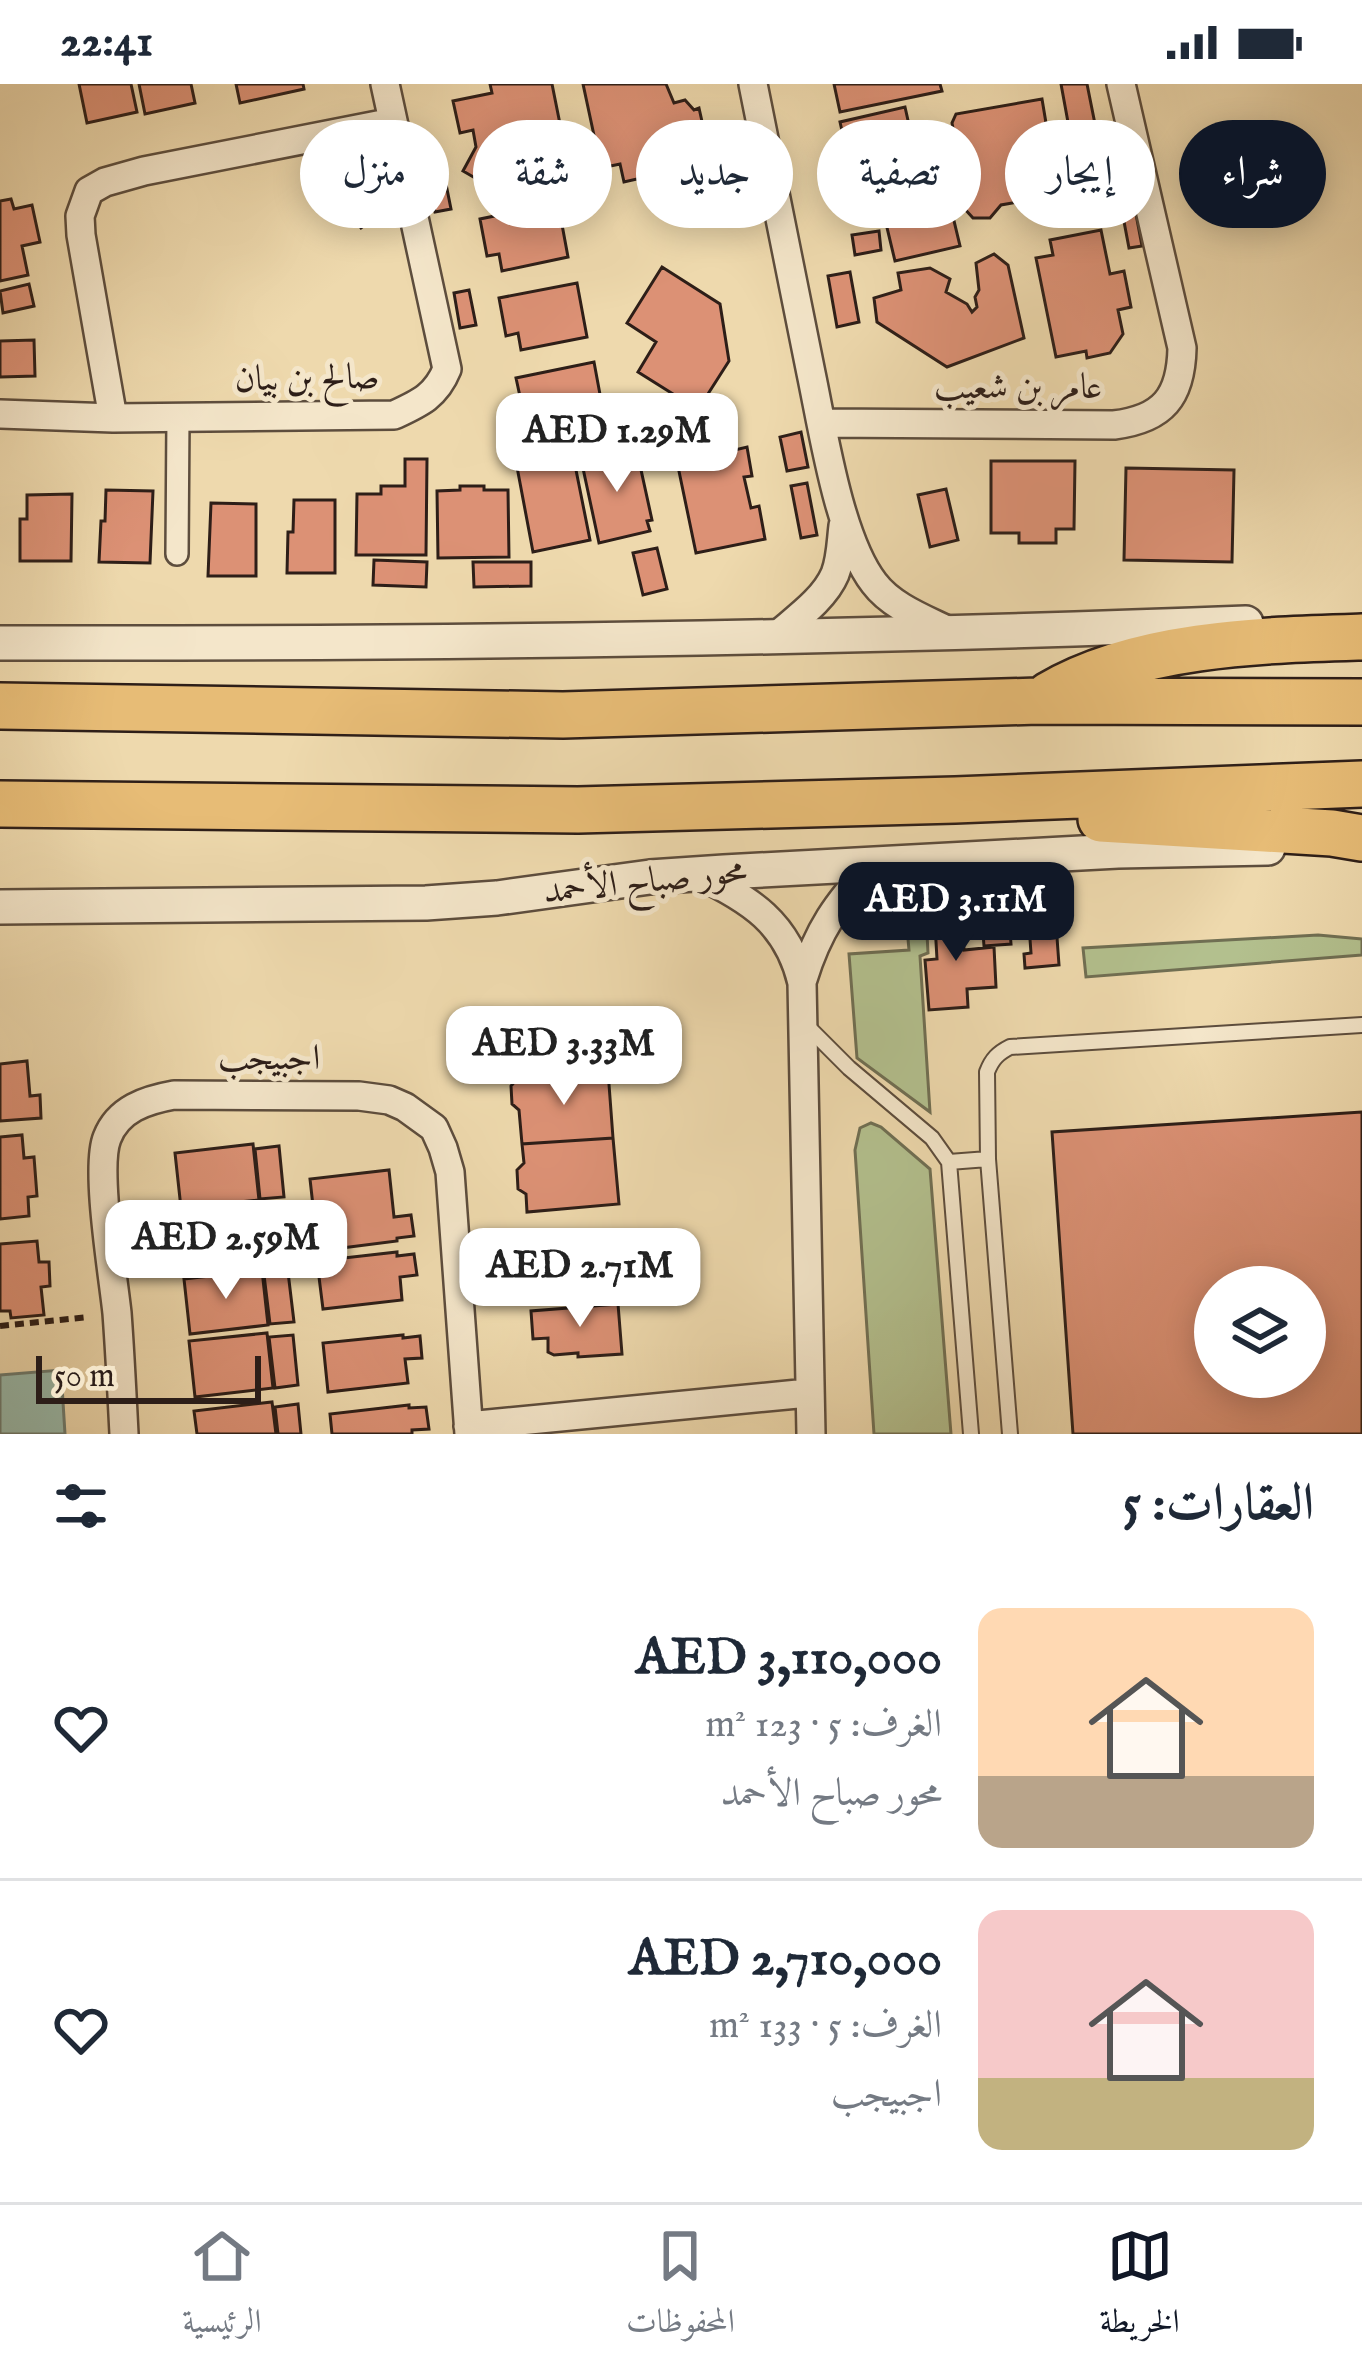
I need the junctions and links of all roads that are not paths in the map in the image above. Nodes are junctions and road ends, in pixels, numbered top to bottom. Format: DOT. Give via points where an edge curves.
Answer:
graph roads {
  1 [pos="385,84"];
  2 [pos="753,84"];
  3 [pos="1121,84"];
  4 [pos="393,120"];
  5 [pos="300,140"];
  6 [pos="417,228"];
  7 [pos="0,414"];
  8 [pos="178,417"];
  9 [pos="112,418"];
  10 [pos="821,423"];
  11 [pos="844,516"];
  12 [pos="177,554"];
  13 [pos="1362,620"];
  14 [pos="957,634"];
  15 [pos="774,638"];
  16 [pos="1362,638"];
  17 [pos="0,643"];
  18 [pos="1038,701"];
  19 [pos="1362,702"];
  20 [pos="0,706"];
  21 [pos="1362,784"];
  22 [pos="1036,797"];
  23 [pos="0,804"];
  24 [pos="1362,843"];
  25 [pos="872,866"];
  26 [pos="697,874"];
  27 [pos="0,907"];
  28 [pos="802,983"];
  29 [pos="805,1024"];
  30 [pos="1362,1025"];
  31 [pos="988,1159"];
  32 [pos="949,1162"];
  33 [pos="808,1393"];
  34 [pos="468,1430"];
  35 [pos="124,1434"];
  36 [pos="811,1434"];
  37 [pos="971,1434"];
  38 [pos="1010,1434"];
  1 -- 4 [label="street, صالح بن بيان"];
  2 -- 10 [label="street"];
  3 -- 10 [label="street, عامر بن شعيب" via="1182,348 1176,388 1157,414 1114,424"];
  5 -- 9 [label="street" via="144,171 89,191 81,235"];
  6 -- 8 [label="street, صالح بن بيان" via="447,369 427,400 394,415"];
  7 -- 9 [label="street, صالح بن بيان"];
  8 -- 9 [label="street, صالح بن بيان"];
  8 -- 12 [label="street"];
  10 -- 11 [label="street"];
  11 -- 14 [label="street" via="876,586"];
  11 -- 15 [label="street" via="831,582"];
  13 -- 14 [label="street"];
  14 -- 15 [label="street"];
  15 -- 17 [label="street"];
  16 -- 18 [label="highway" via="1139,658"];
  18 -- 19 [label="highway"];
  18 -- 20 [label="highway" via="563,715"];
  21 -- 22 [label="highway, محور صباح الأحمد"];
  22 -- 23 [label="highway, محور صباح الأحمد" via="578,810"];
  22 -- 24 [label="highway" via="1108,820 1332,832"];
  24 -- 25 [label="street, محور صباح الأحمد"];
  25 -- 26 [label="street, محور صباح الأحمد"];
  25 -- 28 [label="street" via="825,923"];
  26 -- 27 [label="street, محور صباح الأحمد" via="426,903"];
  26 -- 28 [label="street" via="760,910 796,957"];
  28 -- 29 [label="street"];
  29 -- 32 [label="lane"];
  29 -- 33 [label="street"];
  30 -- 31 [label="lane" via="1010,1047 987,1072"];
  31 -- 32 [label="lane"];
  31 -- 38 [label="lane"];
  32 -- 37 [label="lane"];
  33 -- 34 [label="street, اجبيجب"];
  33 -- 36 [label="street"];
  34 -- 35 [label="street, اجبيجب" via="450,1172 434,1128 405,1106 359,1096 174,1095 134,1107 105,1141"];
}
